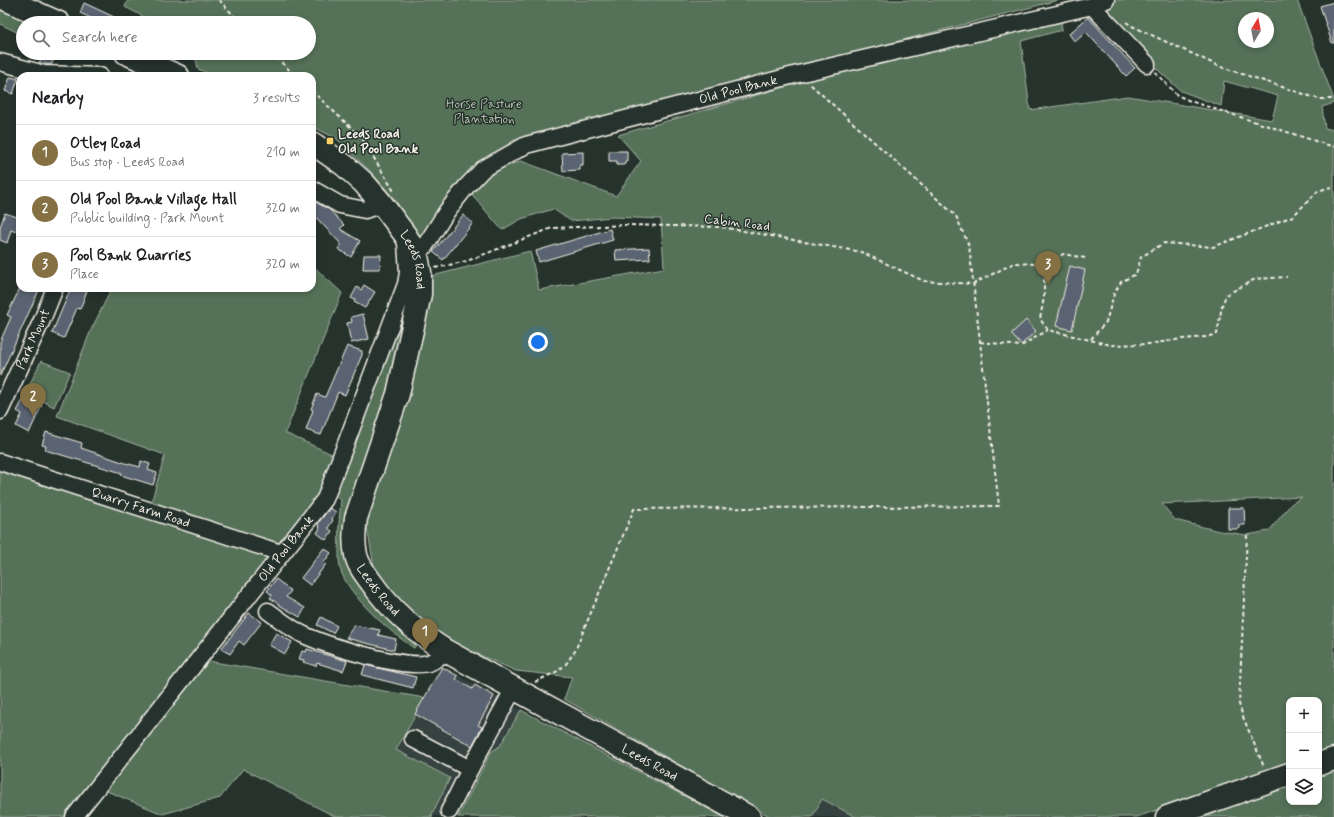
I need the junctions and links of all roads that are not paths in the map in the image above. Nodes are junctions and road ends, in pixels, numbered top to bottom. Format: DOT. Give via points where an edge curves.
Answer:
graph roads {
  1 [pos="7,0"];
  2 [pos="1099,3"];
  3 [pos="43,16"];
  4 [pos="142,60"];
  5 [pos="0,62"];
  6 [pos="1147,64"];
  7 [pos="37,72"];
  8 [pos="169,72"];
  9 [pos="316,146"];
  10 [pos="316,191"];
  11 [pos="390,200"];
  12 [pos="406,236"];
  13 [pos="418,264"];
  14 [pos="53,292"];
  15 [pos="0,411"];
  16 [pos="0,462"];
  17 [pos="281,553"];
  18 [pos="268,611"];
  19 [pos="446,651"];
  20 [pos="521,692"];
  21 [pos="413,739"];
  22 [pos="1334,759"];
  23 [pos="1322,763"];
  24 [pos="470,769"];
  25 [pos="1279,778"];
  26 [pos="449,811"];
  27 [pos="74,817"];
  28 [pos="749,817"];
  29 [pos="1167,817"];
  1 -- 3 [label="highway"];
  2 -- 6 [label="street"];
  2 -- 13 [label="street, Old Pool Bank" via="798,74 526,145 483,169 466,187 452,205"];
  4 -- 8 [label="highway"];
  5 -- 7 [label="street"];
  9 -- 11 [label="highway, Leeds Road"];
  10 -- 11 [label="street" via="340,205 365,210"];
  11 -- 12 [label="highway, Leeds Road"];
  12 -- 13 [label="highway, Leeds Road"];
  12 -- 17 [label="street, Old Pool Bank" via="406,284 325,499"];
  13 -- 19 [label="highway, Leeds Road" via="420,294 398,394 362,498 353,538 356,556 378,593 408,624"];
  14 -- 15 [label="street, Park Mount"];
  16 -- 17 [label="street, Quarry Farm Road"];
  17 -- 27 [label="street, Old Pool Bank"];
  18 -- 19 [label="street" via="302,634 336,647 384,660 407,664 431,663"];
  19 -- 20 [label="highway, Leeds Road"];
  20 -- 24 [label="street"];
  20 -- 28 [label="highway, Leeds Road"];
  21 -- 24 [label="street"];
  22 -- 23 [label="highway"];
  24 -- 26 [label="street"];
  25 -- 29 [label="highway"];
}
